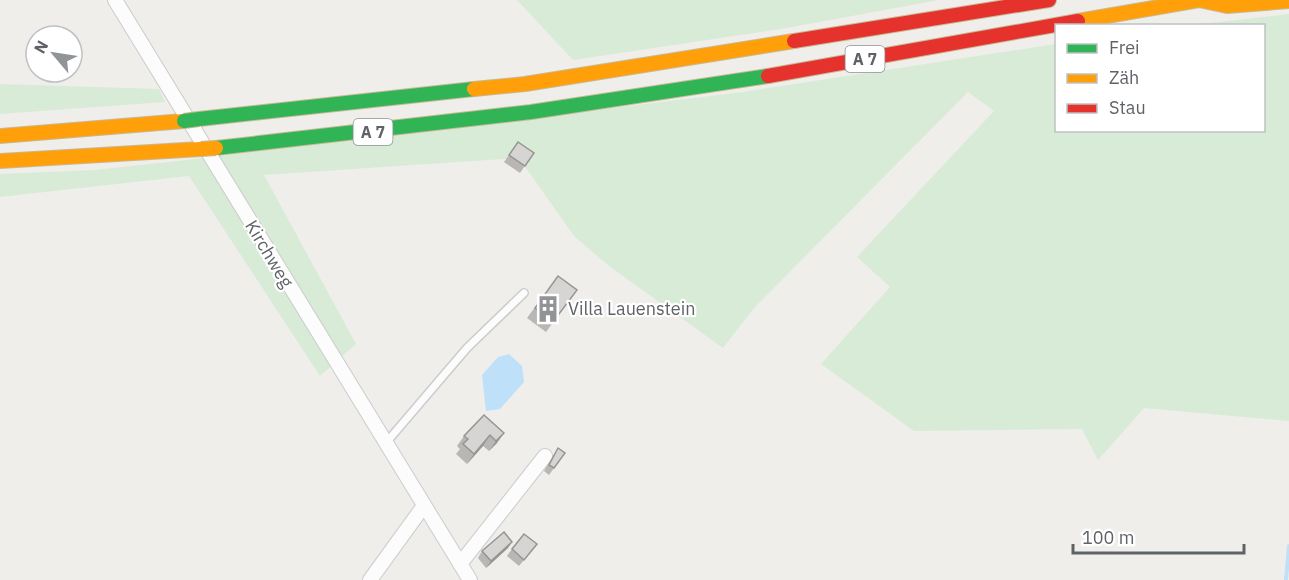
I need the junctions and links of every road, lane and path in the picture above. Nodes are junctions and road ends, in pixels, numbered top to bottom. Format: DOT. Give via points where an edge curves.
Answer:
graph roads {
  1 [pos="115,0"];
  2 [pos="1049,0"];
  3 [pos="1199,0"];
  4 [pos="1289,1"];
  5 [pos="1063,24"];
  6 [pos="1055,25"];
  7 [pos="0,136"];
  8 [pos="0,161"];
  9 [pos="524,293"];
  10 [pos="385,444"];
  11 [pos="545,456"];
  12 [pos="423,507"];
  13 [pos="460,564"];
  14 [pos="370,580"];
  15 [pos="470,580"];
  1 -- 10 [label="street, Kirchweg"];
  2 -- 7 [label="highway, A 7, bridge" via="525,84 184,121"];
  3 -- 4 [label="highway" via="1227,6"];
  3 -- 5 [label="highway, A 7, bridge"];
  6 -- 8 [label="highway, A 7, bridge" via="740,81 448,122 216,148"];
  9 -- 10 [label="lane" via="466,348"];
  10 -- 12 [label="street, Kirchweg"];
  11 -- 13 [label="street"];
  12 -- 13 [label="street, Kirchweg"];
  12 -- 14 [label="street"];
  13 -- 15 [label="street, Kirchweg"];
}
